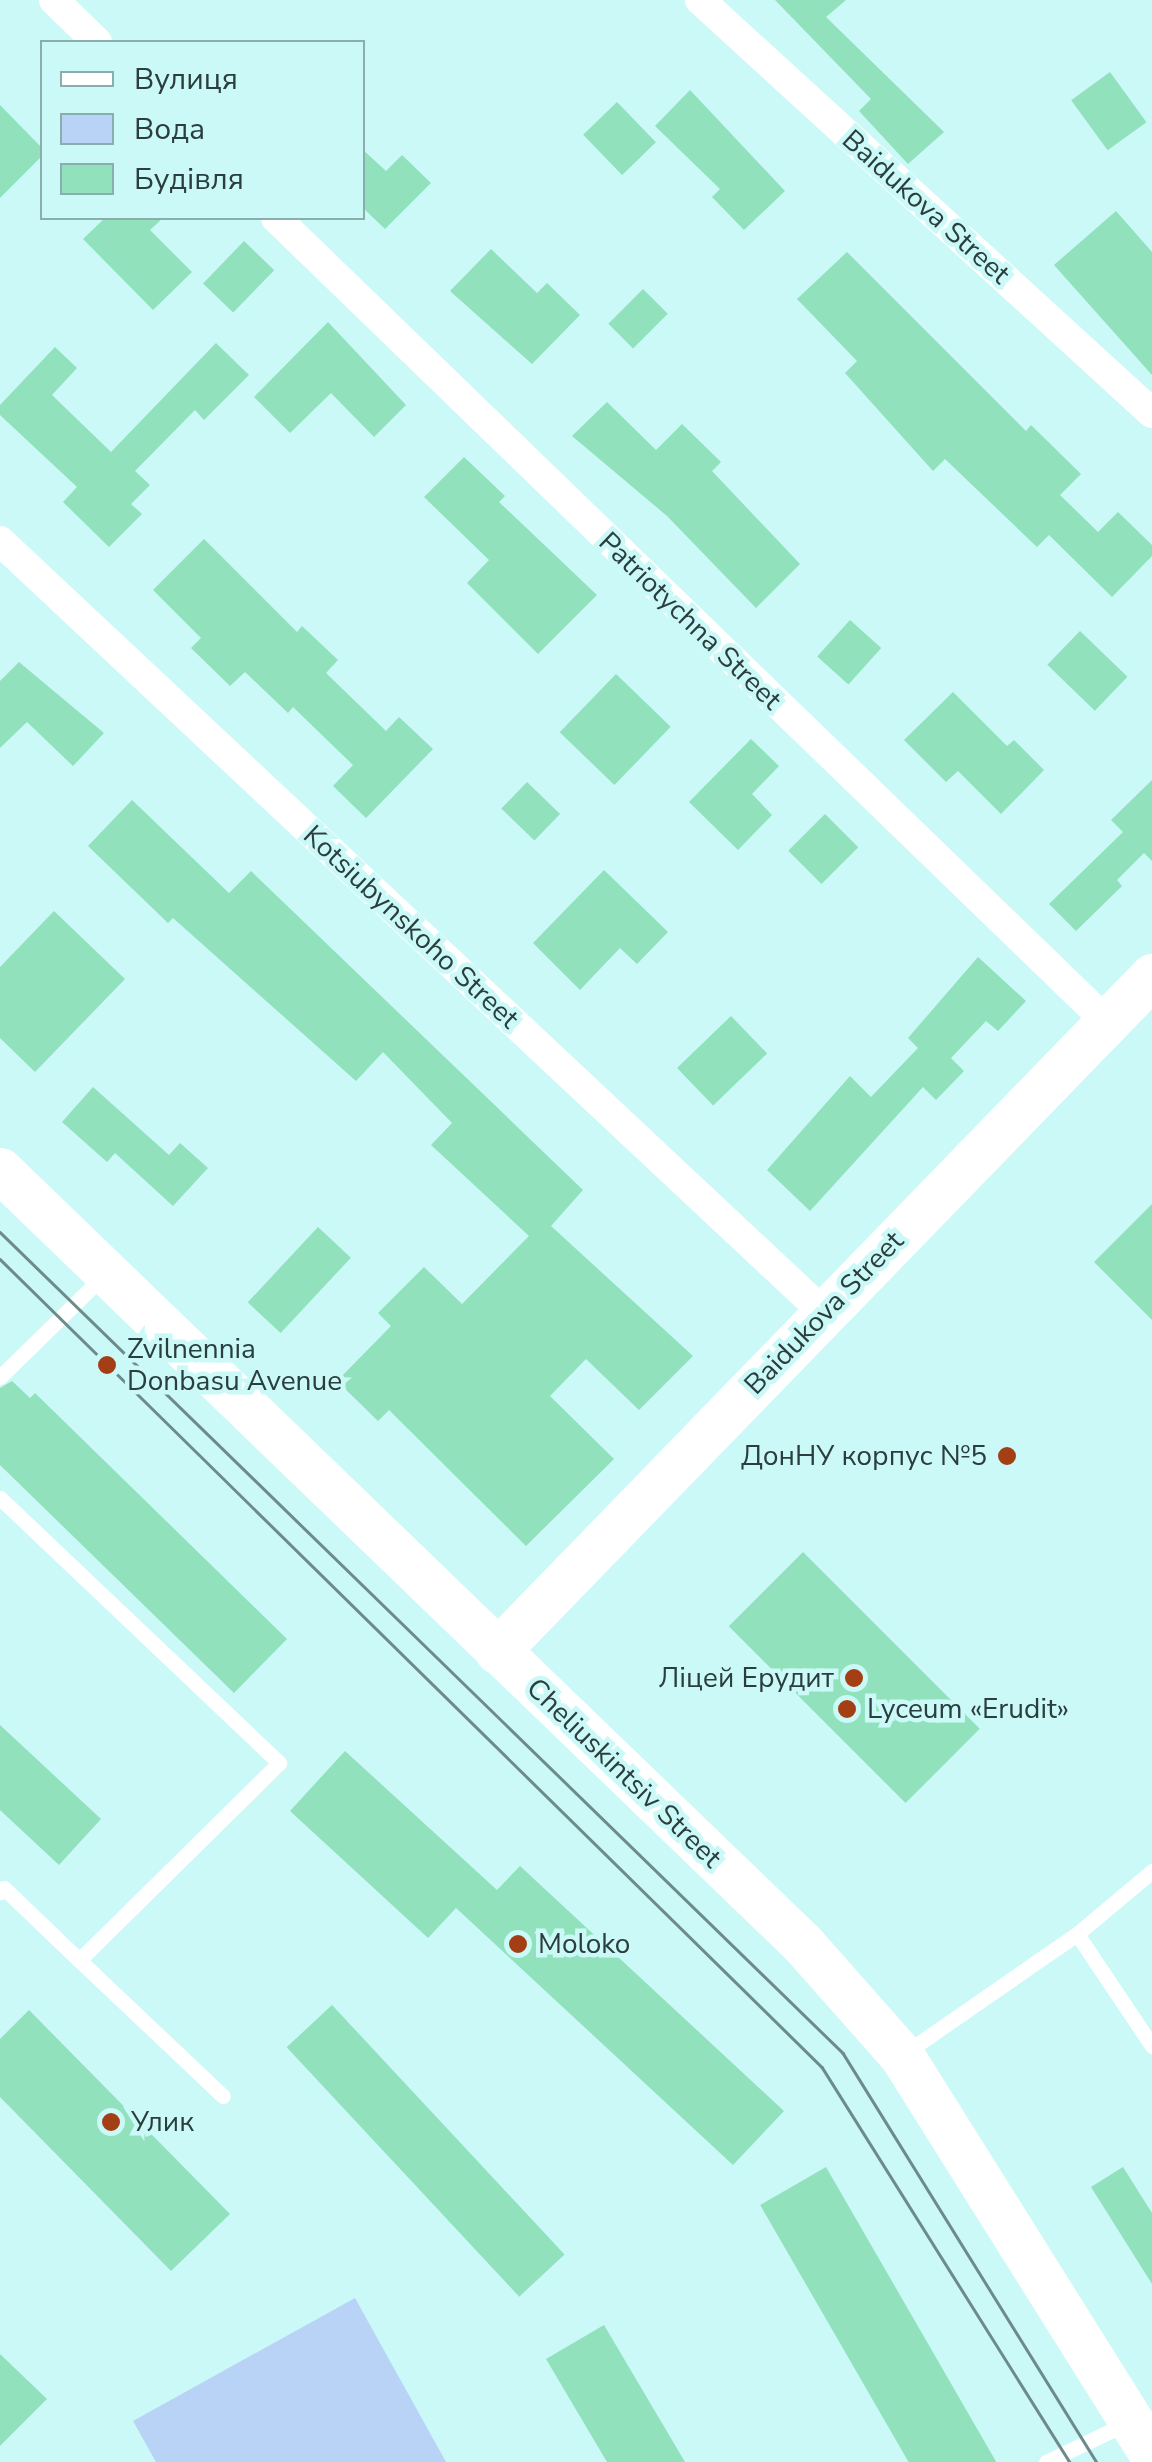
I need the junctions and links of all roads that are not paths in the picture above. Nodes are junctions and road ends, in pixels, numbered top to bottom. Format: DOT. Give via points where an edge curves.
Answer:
graph roads {
  1 [pos="54,0"];
  2 [pos="700,0"];
  3 [pos="95,40"];
  4 [pos="278,220"];
  5 [pos="1152,414"];
  6 [pos="0,541"];
  7 [pos="1152,976"];
  8 [pos="1107,1022"];
  9 [pos="0,1170"];
  10 [pos="107,1273"];
  11 [pos="824,1312"];
  12 [pos="0,1378"];
  13 [pos="0,1498"];
  14 [pos="497,1651"];
  15 [pos="1152,1872"];
  16 [pos="0,1892"];
  17 [pos="1076,1934"];
  18 [pos="79,1960"];
  19 [pos="1152,2046"];
  20 [pos="902,2056"];
  21 [pos="223,2096"];
  22 [pos="1141,2438"];
  23 [pos="1046,2462"];
  1 -- 3 [label="street"];
  2 -- 5 [label="street, Baidukova Street"];
  4 -- 8 [label="street, Patriotychna Street"];
  6 -- 11 [label="street, Kotsiubynskoho Street"];
  7 -- 8 [label="main road, Baidukova Street"];
  8 -- 11 [label="main road, Baidukova Street"];
  9 -- 10 [label="main road, Cheliuskintsiv Street"];
  10 -- 12 [label="lane"];
  10 -- 14 [label="main road, Cheliuskintsiv Street"];
  11 -- 14 [label="main road, Baidukova Street"];
  13 -- 18 [label="lane" via="279,1763"];
  14 -- 20 [label="main road, Cheliuskintsiv Street" via="802,1943"];
  15 -- 17 [label="lane"];
  16 -- 18 [label="lane" via="4,1888"];
  17 -- 19 [label="lane"];
  17 -- 20 [label="lane"];
  18 -- 21 [label="lane"];
  20 -- 22 [label="main road, Cheliuskintsiv Street"];
  22 -- 23 [label="lane"];
}
